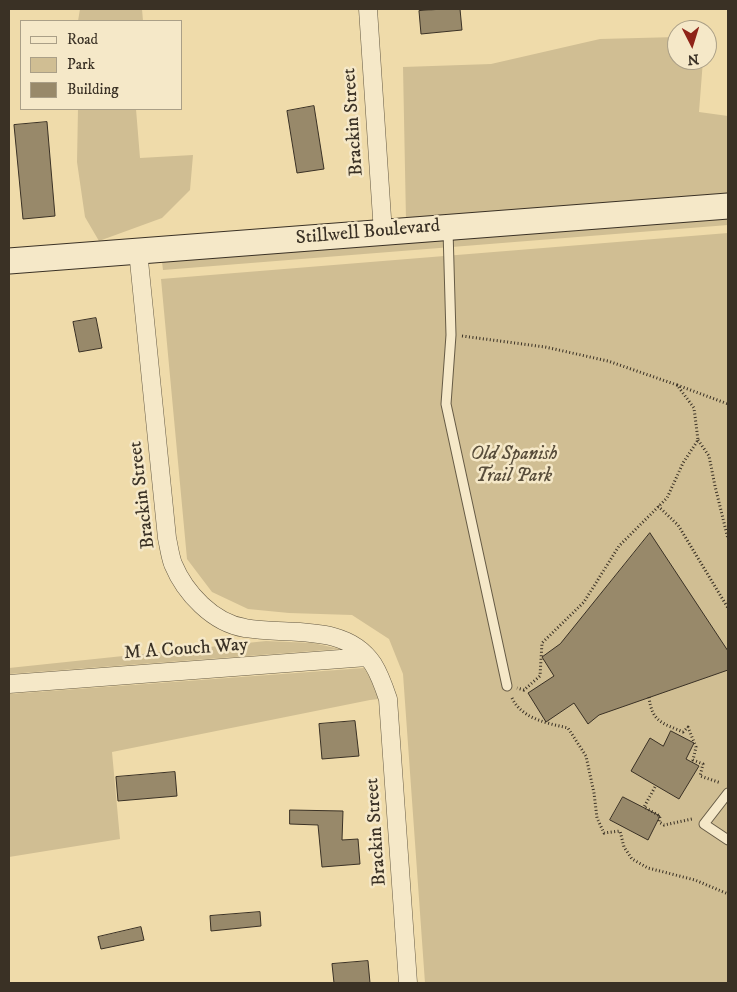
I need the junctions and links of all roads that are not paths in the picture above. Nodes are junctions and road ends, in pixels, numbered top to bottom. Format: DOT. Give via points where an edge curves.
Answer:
graph roads {
  1 [pos="368,9"];
  2 [pos="728,206"];
  3 [pos="448,227"];
  4 [pos="383,233"];
  5 [pos="138,251"];
  6 [pos="9,261"];
  7 [pos="367,658"];
  8 [pos="9,684"];
  9 [pos="507,686"];
  10 [pos="728,793"];
  11 [pos="728,840"];
  12 [pos="408,983"];
  1 -- 4 [label="street, Brackin Street"];
  2 -- 3 [label="street, Stillwell Boulevard"];
  3 -- 4 [label="street, Stillwell Boulevard"];
  3 -- 9 [label="lane" via="451,335 446,404"];
  4 -- 5 [label="street, Stillwell Boulevard"];
  5 -- 6 [label="street, Stillwell Boulevard"];
  5 -- 7 [label="street, Brackin Street" via="167,538 173,564 194,598 217,618 244,628 331,636 344,640"];
  7 -- 8 [label="street, M A Couch Way"];
  7 -- 12 [label="street, Brackin Street" via="388,699"];
  10 -- 11 [label="lane" via="704,824"];
}
